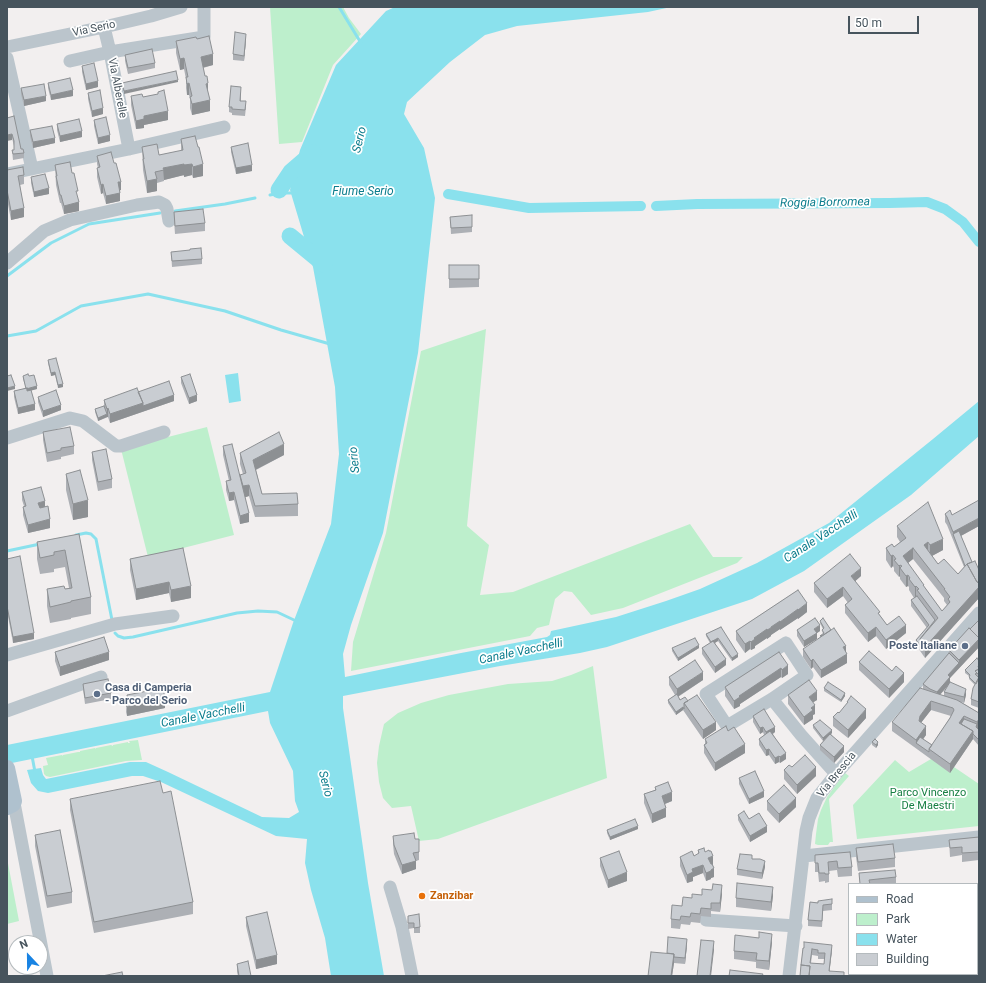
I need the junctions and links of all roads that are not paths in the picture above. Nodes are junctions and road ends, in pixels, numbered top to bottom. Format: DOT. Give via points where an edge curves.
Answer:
graph roads {
  1 [pos="181,7"];
  2 [pos="204,7"];
  3 [pos="104,27"];
  4 [pos="7,47"];
  5 [pos="110,52"];
  6 [pos="7,58"];
  7 [pos="70,61"];
  8 [pos="224,128"];
  9 [pos="129,149"];
  10 [pos="32,169"];
  11 [pos="7,174"];
  12 [pos="169,221"];
  13 [pos="7,263"];
  14 [pos="164,432"];
  15 [pos="7,438"];
  16 [pos="979,613"];
  17 [pos="173,616"];
  18 [pos="7,655"];
  19 [pos="101,677"];
  20 [pos="772,699"];
  21 [pos="7,711"];
  22 [pos="7,768"];
  23 [pos="836,774"];
  24 [pos="10,806"];
  25 [pos="979,838"];
  26 [pos="804,856"];
  27 [pos="390,887"];
  28 [pos="706,920"];
  29 [pos="796,926"];
  30 [pos="47,976"];
  31 [pos="412,976"];
  32 [pos="789,976"];
  1 -- 3 [label="street, Via Serio"];
  2 -- 5 [label="street" via="204,37"];
  3 -- 4 [label="street, Via Serio"];
  3 -- 5 [label="street, Via Alberelle"];
  5 -- 7 [label="street"];
  5 -- 9 [label="street, Via Alberelle"];
  6 -- 10 [label="street"];
  8 -- 9 [label="street"];
  9 -- 10 [label="street"];
  10 -- 11 [label="street"];
  12 -- 13 [label="street" via="165,205 159,202 70,220 44,232"];
  14 -- 15 [label="street" via="116,446 83,421 70,418"];
  16 -- 23 [label="street, Via Brescia" via="917,692"];
  17 -- 18 [label="street" via="116,624"];
  19 -- 21 [label="street"];
  20 -- 20 [label="street" via="807,675 786,644 706,694 727,726"];
  20 -- 23 [label="street"];
  22 -- 24 [label="main road" via="14,799"];
  23 -- 26 [label="street, Via Brescia" via="817,798 808,818"];
  24 -- 30 [label="street" via="15,808"];
  25 -- 26 [label="street"];
  26 -- 29 [label="street, Via Brescia"];
  27 -- 31 [label="street" via="402,927"];
  28 -- 29 [label="street"];
  29 -- 32 [label="street, Via Brescia"];
}
